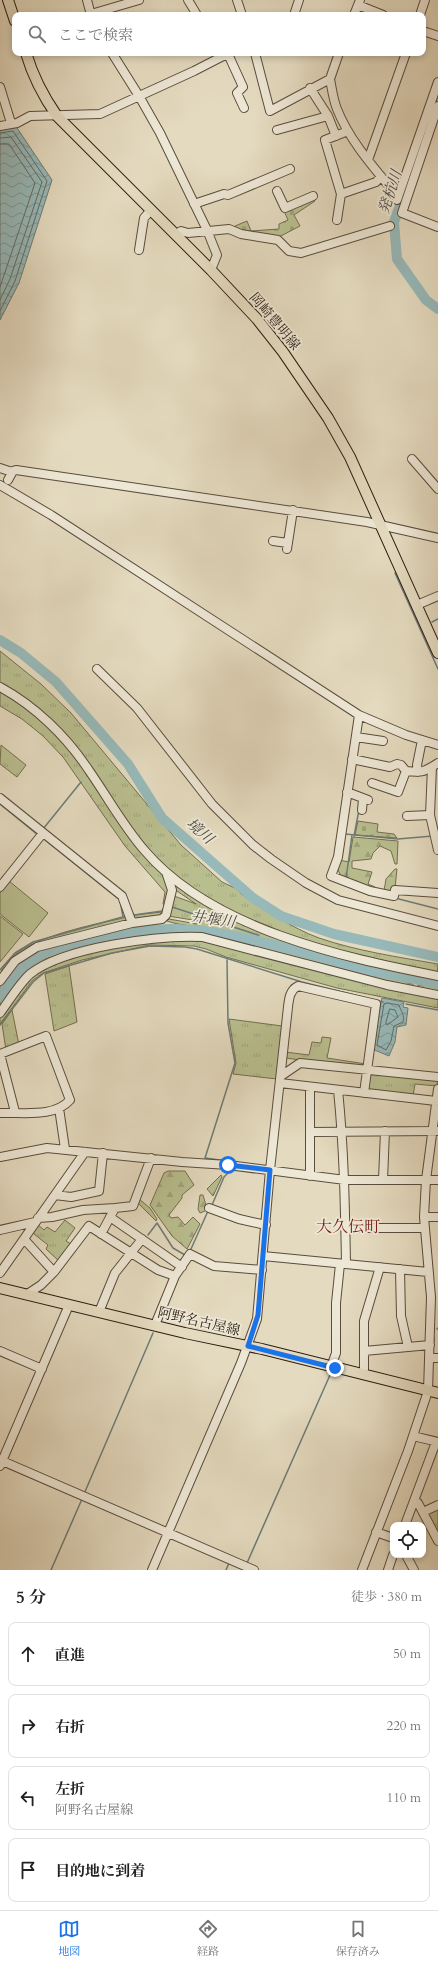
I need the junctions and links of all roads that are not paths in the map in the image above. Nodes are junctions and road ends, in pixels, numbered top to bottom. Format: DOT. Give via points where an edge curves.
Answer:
graph roads {
  1 [pos="0,0"];
  2 [pos="3,0"];
  3 [pos="8,0"];
  4 [pos="87,0"];
  5 [pos="139,0"];
  6 [pos="188,0"];
  7 [pos="237,0"];
  8 [pos="299,0"];
  9 [pos="425,0"];
  10 [pos="359,3"];
  11 [pos="12,12"];
  12 [pos="90,12"];
  13 [pos="101,12"];
  14 [pos="194,12"];
  15 [pos="241,12"];
  16 [pos="295,12"];
  17 [pos="376,12"];
  18 [pos="421,12"];
  19 [pos="426,32"];
  20 [pos="438,36"];
  21 [pos="27,56"];
  22 [pos="114,56"];
  23 [pos="223,56"];
  24 [pos="229,56"];
  25 [pos="257,56"];
  26 [pos="338,56"];
  27 [pos="405,56"];
  28 [pos="330,79"];
  29 [pos="438,82"];
  30 [pos="0,87"];
  31 [pos="310,88"];
  32 [pos="140,96"];
  33 [pos="438,106"];
  34 [pos="244,108"];
  35 [pos="57,116"];
  36 [pos="328,116"];
  37 [pos="11,123"];
  38 [pos="0,126"];
  39 [pos="277,130"];
  40 [pos="348,131"];
  41 [pos="336,136"];
  42 [pos="368,160"];
  43 [pos="290,169"];
  44 [pos="381,176"];
  45 [pos="277,191"];
  46 [pos="341,194"];
  47 [pos="313,196"];
  48 [pos="397,199"];
  49 [pos="194,204"];
  50 [pos="405,204"];
  51 [pos="151,210"];
  52 [pos="337,220"];
  53 [pos="390,226"];
  54 [pos="438,227"];
  55 [pos="207,230"];
  56 [pos="176,234"];
  57 [pos="139,250"];
  58 [pos="211,270"];
  59 [pos="412,459"];
  60 [pos="0,468"];
  61 [pos="12,472"];
  62 [pos="8,480"];
  63 [pos="438,489"];
  64 [pos="0,490"];
  65 [pos="293,510"];
  66 [pos="381,524"];
  67 [pos="438,538"];
  68 [pos="273,541"];
  69 [pos="438,596"];
  70 [pos="417,605"];
  71 [pos="438,653"];
  72 [pos="97,669"];
  73 [pos="0,687"];
  74 [pos="359,715"];
  75 [pos="356,737"];
  76 [pos="422,740"];
  77 [pos="383,741"];
  78 [pos="438,745"];
  79 [pos="352,759"];
  80 [pos="435,765"];
  81 [pos="406,771"];
  82 [pos="418,772"];
  83 [pos="372,783"];
  84 [pos="347,792"];
  85 [pos="0,798"];
  86 [pos="362,810"];
  87 [pos="407,816"];
  88 [pos="433,818"];
  89 [pos="43,833"];
  90 [pos="436,837"];
  91 [pos="438,850"];
  92 [pos="166,872"];
  93 [pos="0,887"];
  94 [pos="438,893"];
  95 [pos="132,923"];
  96 [pos="438,926"];
  97 [pos="438,976"];
  98 [pos="0,981"];
  99 [pos="438,995"];
  100 [pos="0,1013"];
  101 [pos="0,1054"];
  102 [pos="366,1070"];
  103 [pos="438,1077"];
  104 [pos="280,1080"];
  105 [pos="310,1087"];
  106 [pos="438,1089"];
  107 [pos="338,1090"];
  108 [pos="364,1093"];
  109 [pos="436,1101"];
  110 [pos="59,1108"];
  111 [pos="15,1112"];
  112 [pos="0,1113"];
  113 [pos="385,1131"];
  114 [pos="435,1131"];
  115 [pos="310,1132"];
  116 [pos="342,1132"];
  117 [pos="65,1149"];
  118 [pos="85,1152"];
  119 [pos="103,1153"];
  120 [pos="0,1157"];
  121 [pos="151,1158"];
  122 [pos="270,1170"];
  123 [pos="310,1176"];
  124 [pos="345,1180"];
  125 [pos="383,1180"];
  126 [pos="426,1180"];
  127 [pos="438,1180"];
  128 [pos="55,1195"];
  129 [pos="115,1208"];
  130 [pos="208,1208"];
  131 [pos="110,1217"];
  132 [pos="424,1217"];
  133 [pos="438,1217"];
  134 [pos="37,1220"];
  135 [pos="266,1226"];
  136 [pos="346,1228"];
  137 [pos="424,1228"];
  138 [pos="0,1230"];
  139 [pos="101,1234"];
  140 [pos="24,1239"];
  141 [pos="142,1239"];
  142 [pos="131,1253"];
  143 [pos="263,1256"];
  144 [pos="343,1264"];
  145 [pos="182,1267"];
  146 [pos="380,1267"];
  147 [pos="400,1269"];
  148 [pos="262,1270"];
  149 [pos="54,1272"];
  150 [pos="428,1272"];
  151 [pos="0,1273"];
  152 [pos="175,1276"];
  153 [pos="0,1288"];
  154 [pos="438,1292"];
  155 [pos="26,1295"];
  156 [pos="431,1297"];
  157 [pos="69,1305"];
  158 [pos="99,1312"];
  159 [pos="155,1325"];
  160 [pos="434,1331"];
  161 [pos="430,1345"];
  162 [pos="248,1346"];
  163 [pos="408,1348"];
  164 [pos="0,1351"];
  165 [pos="364,1351"];
  166 [pos="434,1358"];
  167 [pos="331,1368"];
  168 [pos="42,1370"];
  169 [pos="362,1374"];
  170 [pos="433,1392"];
  171 [pos="413,1436"];
  172 [pos="437,1442"];
  173 [pos="1,1462"];
  174 [pos="415,1501"];
  175 [pos="438,1504"];
  176 [pos="423,1512"];
  177 [pos="406,1522"];
  178 [pos="168,1532"];
  179 [pos="376,1532"];
  180 [pos="390,1537"];
  181 [pos="438,1541"];
  182 [pos="392,1558"];
  183 [pos="408,1558"];
  184 [pos="152,1570"];
  185 [pos="254,1570"];
  186 [pos="362,1570"];
  187 [pos="388,1570"];
  188 [pos="414,1570"];
  1 -- 2 [label="main road"];
  3 -- 11 [label="main road"];
  4 -- 12 [label="street"];
  5 -- 13 [label="street"];
  6 -- 14 [label="street"];
  7 -- 15 [label="street"];
  8 -- 16 [label="street"];
  9 -- 18 [label="street"];
  10 -- 17 [label="street"];
  19 -- 20 [label="street"];
  21 -- 35 [label="main road, 岡崎豊明線" via="45,99"];
  22 -- 32 [label="street"];
  23 -- 32 [label="street"];
  24 -- 34 [label="street" via="243,87 237,93"];
  25 -- 31 [label="street" via="270,111"];
  26 -- 28 [label="street"];
  27 -- 42 [label="street"];
  28 -- 31 [label="street"];
  28 -- 40 [label="street" via="337,108"];
  29 -- 48 [label="street"];
  30 -- 37 [label="street"];
  31 -- 36 [label="street"];
  32 -- 35 [label="street" via="100,114"];
  32 -- 49 [label="street"];
  33 -- 50 [label="street"];
  35 -- 37 [label="street" via="30,116 17,123"];
  35 -- 51 [label="main road, 岡崎豊明線"];
  36 -- 39 [label="street"];
  36 -- 41 [label="street"];
  37 -- 38 [label="street"];
  40 -- 41 [label="street"];
  40 -- 42 [label="street"];
  41 -- 46 [label="street" via="325,140"];
  42 -- 44 [label="street"];
  43 -- 49 [label="street" via="228,195"];
  44 -- 46 [label="street" via="376,182"];
  44 -- 48 [label="street"];
  45 -- 47 [label="street" via="286,208"];
  46 -- 52 [label="street"];
  48 -- 50 [label="street"];
  49 -- 55 [label="street"];
  50 -- 54 [label="street" via="402,213"];
  51 -- 56 [label="main road, 岡崎豊明線"];
  51 -- 57 [label="street" via="144,218"];
  53 -- 55 [label="street" via="301,253 289,251 278,240 241,234 228,229"];
  55 -- 56 [label="street"];
  55 -- 58 [label="street" via="217,255"];
  56 -- 58 [label="main road, 岡崎豊明線"];
  58 -- 66 [label="main road, 岡崎豊明線" via="257,319 302,379 350,457"];
  59 -- 63 [label="street"];
  60 -- 61 [label="street"];
  61 -- 62 [label="street"];
  61 -- 65 [label="street" via="16,470"];
  64 -- 74 [label="street" via="51,515"];
  65 -- 66 [label="street"];
  65 -- 68 [label="street" via="287,546"];
  66 -- 67 [label="street"];
  66 -- 70 [label="main road, 岡崎豊明線"];
  69 -- 70 [label="street"];
  70 -- 71 [label="main road, 岡崎豊明線"];
  72 -- 96 [label="street" via="137,708 212,804 253,845 306,883 338,900"];
  73 -- 92 [label="street" via="30,707 66,740 89,769 133,837"];
  74 -- 75 [label="street"];
  74 -- 76 [label="street"];
  75 -- 77 [label="street"];
  75 -- 79 [label="street"];
  76 -- 78 [label="street"];
  76 -- 82 [label="street"];
  79 -- 81 [label="street" via="390,767 397,764"];
  79 -- 84 [label="street"];
  80 -- 82 [label="street"];
  80 -- 88 [label="street"];
  81 -- 82 [label="street"];
  81 -- 83 [label="street" via="398,792"];
  84 -- 86 [label="street" via="366,799"];
  84 -- 94 [label="street" via="338,857 331,876 370,891"];
  85 -- 89 [label="street"];
  87 -- 88 [label="street"];
  88 -- 90 [label="street"];
  89 -- 93 [label="street"];
  89 -- 95 [label="street" via="122,896"];
  90 -- 91 [label="street"];
  92 -- 95 [label="street" via="172,890 166,915 162,919"];
  92 -- 97 [label="street" via="205,901 294,941"];
  95 -- 98 [label="street" via="37,947 20,956"];
  99 -- 100 [label="street" via="358,978 202,937 182,936 140,940 81,952 45,965 29,975"];
  101 -- 110 [label="street" via="46,1036 70,1100 63,1108"];
  101 -- 111 [label="street"];
  102 -- 103 [label="street"];
  102 -- 104 [label="street" via="300,1063"];
  102 -- 104 [label="street" via="376,1004 298,986 289,998"];
  102 -- 108 [label="street"];
  104 -- 105 [label="street"];
  104 -- 122 [label="street"];
  105 -- 107 [label="street"];
  105 -- 115 [label="street"];
  106 -- 109 [label="street"];
  107 -- 108 [label="street"];
  107 -- 116 [label="street"];
  108 -- 109 [label="street"];
  109 -- 114 [label="street"];
  110 -- 111 [label="street" via="42,1113"];
  110 -- 117 [label="street"];
  111 -- 112 [label="street"];
  113 -- 114 [label="street"];
  113 -- 116 [label="street"];
  113 -- 125 [label="street"];
  114 -- 126 [label="street"];
  115 -- 116 [label="street"];
  115 -- 123 [label="street"];
  116 -- 124 [label="street"];
  117 -- 118 [label="street"];
  117 -- 120 [label="street" via="40,1148"];
  118 -- 119 [label="street"];
  118 -- 128 [label="street"];
  119 -- 121 [label="street"];
  119 -- 128 [label="street" via="99,1191 71,1197"];
  121 -- 122 [label="street"];
  121 -- 129 [label="street" via="133,1206"];
  122 -- 123 [label="street"];
  122 -- 135 [label="street"];
  123 -- 124 [label="street"];
  124 -- 125 [label="street"];
  124 -- 136 [label="street"];
  125 -- 126 [label="street"];
  126 -- 127 [label="street"];
  126 -- 132 [label="street"];
  128 -- 134 [label="street"];
  129 -- 131 [label="street"];
  129 -- 134 [label="street" via="83,1210"];
  130 -- 135 [label="street"];
  131 -- 139 [label="street"];
  131 -- 141 [label="street"];
  132 -- 133 [label="street"];
  132 -- 137 [label="street"];
  134 -- 138 [label="street"];
  134 -- 140 [label="street"];
  135 -- 143 [label="street"];
  136 -- 137 [label="street"];
  136 -- 144 [label="street"];
  137 -- 150 [label="street"];
  139 -- 142 [label="street"];
  139 -- 149 [label="street" via="89,1226"];
  140 -- 149 [label="street"];
  140 -- 151 [label="street"];
  141 -- 142 [label="street"];
  141 -- 145 [label="street"];
  142 -- 152 [label="street" via="158,1270"];
  142 -- 158 [label="street" via="115,1273"];
  143 -- 144 [label="street"];
  143 -- 148 [label="street"];
  144 -- 146 [label="street"];
  144 -- 167 [label="street" via="336,1303 336,1353"];
  145 -- 148 [label="street" via="190,1254 214,1266"];
  145 -- 152 [label="street"];
  146 -- 147 [label="street"];
  146 -- 165 [label="street" via="364,1321"];
  147 -- 150 [label="street"];
  147 -- 163 [label="street" via="400,1316"];
  148 -- 162 [label="street" via="257,1319"];
  149 -- 155 [label="street"];
  150 -- 156 [label="street"];
  152 -- 159 [label="street"];
  153 -- 155 [label="main road, 阿野名古屋線"];
  154 -- 156 [label="street"];
  155 -- 157 [label="main road, 阿野名古屋線"];
  156 -- 160 [label="street"];
  157 -- 158 [label="main road, 阿野名古屋線"];
  157 -- 168 [label="street"];
  158 -- 159 [label="main road, 阿野名古屋線"];
  159 -- 162 [label="main road, 阿野名古屋線"];
  160 -- 161 [label="street"];
  161 -- 163 [label="street"];
  161 -- 166 [label="street"];
  162 -- 167 [label="main road, 阿野名古屋線"];
  162 -- 178 [label="street"];
  163 -- 165 [label="street"];
  164 -- 168 [label="street"];
  165 -- 169 [label="street"];
  166 -- 170 [label="street"];
  167 -- 169 [label="main road, 阿野名古屋線"];
  168 -- 173 [label="street"];
  169 -- 170 [label="main road, 阿野名古屋線"];
  170 -- 171 [label="street"];
  171 -- 172 [label="street"];
  171 -- 179 [label="street"];
  172 -- 174 [label="street"];
  173 -- 178 [label="street"];
  174 -- 176 [label="street"];
  174 -- 177 [label="street"];
  175 -- 176 [label="street"];
  176 -- 181 [label="street"];
  178 -- 184 [label="street"];
  178 -- 185 [label="street"];
  179 -- 180 [label="street"];
  179 -- 186 [label="street"];
  182 -- 187 [label="street"];
  183 -- 188 [label="street"];
}
